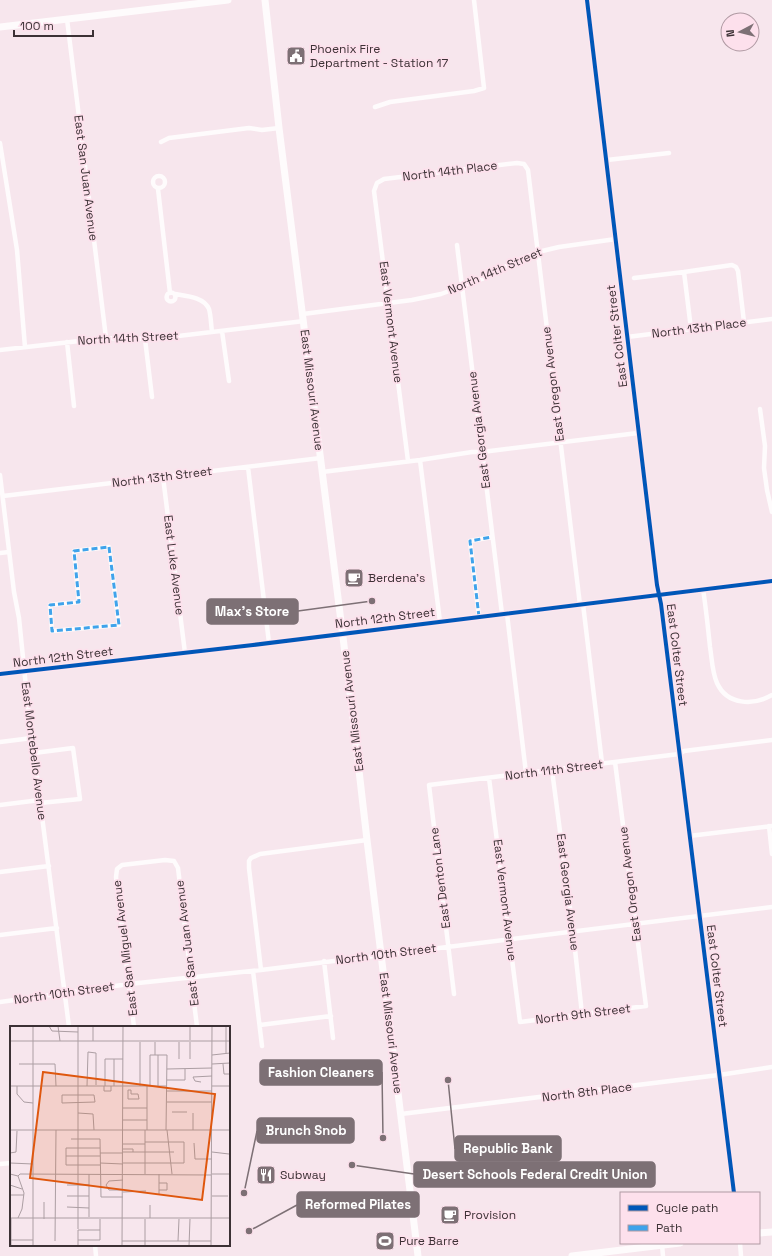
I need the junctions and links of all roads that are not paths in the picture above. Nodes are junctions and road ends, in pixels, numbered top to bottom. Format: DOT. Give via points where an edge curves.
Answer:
graph roads {
  1 [pos="228,0"];
  2 [pos="265,0"];
  3 [pos="474,0"];
  4 [pos="587,0"];
  5 [pos="66,19"];
  6 [pos="0,27"];
  7 [pos="375,107"];
  8 [pos="279,128"];
  9 [pos="161,142"];
  10 [pos="0,143"];
  11 [pos="669,153"];
  12 [pos="607,160"];
  13 [pos="524,164"];
  14 [pos="377,183"];
  15 [pos="158,189"];
  16 [pos="616,239"];
  17 [pos="457,245"];
  18 [pos="538,252"];
  19 [pos="684,272"];
  20 [pos="634,278"];
  21 [pos="462,286"];
  22 [pos="170,293"];
  23 [pos="175,294"];
  24 [pos="388,303"];
  25 [pos="303,317"];
  26 [pos="772,319"];
  27 [pos="744,322"];
  28 [pos="691,329"];
  29 [pos="222,331"];
  30 [pos="212,332"];
  31 [pos="627,337"];
  32 [pos="106,338"];
  33 [pos="145,339"];
  34 [pos="67,342"];
  35 [pos="25,347"];
  36 [pos="0,350"];
  37 [pos="229,381"];
  38 [pos="152,397"];
  39 [pos="74,406"];
  40 [pos="760,409"];
  41 [pos="638,433"];
  42 [pos="560,442"];
  43 [pos="482,452"];
  44 [pos="321,458"];
  45 [pos="420,460"];
  46 [pos="408,462"];
  47 [pos="248,467"];
  48 [pos="322,472"];
  49 [pos="163,477"];
  50 [pos="0,478"];
  51 [pos="3,496"];
  52 [pos="772,512"];
  53 [pos="492,537"];
  54 [pos="9,552"];
  55 [pos="0,553"];
  56 [pos="772,581"];
  57 [pos="703,589"];
  58 [pos="659,595"];
  59 [pos="582,604"];
  60 [pos="505,614"];
  61 [pos="479,617"];
  62 [pos="440,622"];
  63 [pos="52,632"];
  64 [pos="342,633"];
  65 [pos="269,642"];
  66 [pos="185,653"];
  67 [pos="24,672"];
  68 [pos="0,674"];
  69 [pos="772,694"];
  70 [pos="32,738"];
  71 [pos="772,740"];
  72 [pos="0,742"];
  73 [pos="34,753"];
  74 [pos="679,754"];
  75 [pos="615,762"];
  76 [pos="602,764"];
  77 [pos="552,770"];
  78 [pos="526,773"];
  79 [pos="489,778"];
  80 [pos="429,786"];
  81 [pos="40,802"];
  82 [pos="0,804"];
  83 [pos="770,826"];
  84 [pos="689,836"];
  85 [pos="367,840"];
  86 [pos="772,854"];
  87 [pos="49,866"];
  88 [pos="117,869"];
  89 [pos="0,872"];
  90 [pos="772,907"];
  91 [pos="699,915"];
  92 [pos="635,923"];
  93 [pos="57,928"];
  94 [pos="573,931"];
  95 [pos="0,935"];
  96 [pos="510,938"];
  97 [pos="448,946"];
  98 [pos="381,954"];
  99 [pos="324,961"];
  100 [pos="261,970"];
  101 [pos="253,971"];
  102 [pos="191,978"];
  103 [pos="129,984"];
  104 [pos="64,992"];
  105 [pos="454,994"];
  106 [pos="0,1002"];
  107 [pos="646,1006"];
  108 [pos="582,1014"];
  109 [pos="331,1016"];
  110 [pos="520,1022"];
  111 [pos="260,1025"];
  112 [pos="69,1026"];
  113 [pos="134,1026"];
  114 [pos="197,1026"];
  115 [pos="333,1038"];
  116 [pos="262,1046"];
  117 [pos="772,1067"];
  118 [pos="719,1075"];
  119 [pos="401,1114"];
  120 [pos="10,1163"];
  121 [pos="0,1164"];
  122 [pos="734,1192"];
  123 [pos="772,1232"];
  124 [pos="760,1233"];
  125 [pos="671,1244"];
  126 [pos="740,1244"];
  127 [pos="662,1245"];
  128 [pos="95,1246"];
  129 [pos="96,1256"];
  130 [pos="418,1256"];
  131 [pos="572,1256"];
  132 [pos="663,1256"];
  133 [pos="741,1256"];
  1 -- 5 [label="main road"];
  2 -- 8 [label="main road, East Missouri Avenue"];
  3 -- 7 [label="street" via="484,88 390,102"];
  4 -- 12 [label="street, East Colter Street"];
  5 -- 6 [label="main road"];
  5 -- 32 [label="street, East San Juan Avenue"];
  8 -- 9 [label="street" via="249,128 169,138"];
  8 -- 25 [label="main road, East Missouri Avenue"];
  10 -- 35 [label="street" via="17,250"];
  11 -- 12 [label="street"];
  12 -- 16 [label="street, East Colter Street"];
  13 -- 14 [label="street, North 14th Place" via="384,179"];
  13 -- 18 [label="street, East Oregon Avenue" via="528,170"];
  14 -- 24 [label="street, East Vermont Avenue" via="374,191"];
  15 -- 22 [label="street"];
  16 -- 18 [label="street, North 14th Street"];
  16 -- 31 [label="street, East Colter Street"];
  17 -- 21 [label="street, East Georgia Avenue"];
  18 -- 21 [label="street, North 14th Street"];
  18 -- 42 [label="street, East Oregon Avenue"];
  19 -- 20 [label="street"];
  19 -- 27 [label="street" via="732,265 736,267"];
  19 -- 28 [label="street"];
  21 -- 24 [label="street, North 14th Street" via="441,294"];
  21 -- 43 [label="street, East Georgia Avenue"];
  22 -- 23 [label="street"];
  22 -- 23 [label="street" via="167,298 171,302 175,300"];
  23 -- 30 [label="street" via="193,297 205,303 209,310"];
  24 -- 25 [label="street, North 14th Street"];
  24 -- 46 [label="street, East Vermont Avenue"];
  25 -- 29 [label="street, North 14th Street"];
  25 -- 44 [label="main road, East Missouri Avenue"];
  26 -- 27 [label="street, North 13th Place"];
  27 -- 28 [label="street, North 13th Place"];
  28 -- 31 [label="street, North 13th Place"];
  29 -- 30 [label="street, North 14th Street"];
  29 -- 37 [label="street"];
  30 -- 33 [label="street, North 14th Street"];
  31 -- 41 [label="street, East Colter Street"];
  32 -- 33 [label="street, North 14th Street"];
  32 -- 34 [label="street, North 14th Street"];
  33 -- 38 [label="street"];
  34 -- 35 [label="street, North 14th Street"];
  34 -- 39 [label="street"];
  35 -- 36 [label="street, North 14th Street"];
  40 -- 52 [label="street" via="765,446 764,468"];
  41 -- 42 [label="street"];
  41 -- 58 [label="street, East Colter Street"];
  42 -- 43 [label="street"];
  42 -- 59 [label="street, East Oregon Avenue"];
  43 -- 45 [label="street"];
  43 -- 53 [label="street, East Georgia Avenue"];
  44 -- 47 [label="street, North 13th Street"];
  44 -- 48 [label="main road, East Missouri Avenue"];
  45 -- 46 [label="street"];
  45 -- 62 [label="street"];
  46 -- 48 [label="street"];
  47 -- 49 [label="street, North 13th Street"];
  47 -- 65 [label="street"];
  48 -- 64 [label="main road, East Missouri Avenue"];
  49 -- 51 [label="street, North 13th Street"];
  49 -- 66 [label="street, East Luke Avenue"];
  50 -- 51 [label="street, East Montebello Avenue"];
  51 -- 54 [label="street, East Montebello Avenue"];
  53 -- 60 [label="street, East Georgia Avenue"];
  53 -- 61 [label="street" via="470,541"];
  54 -- 55 [label="street"];
  54 -- 67 [label="street, East Montebello Avenue"];
  56 -- 57 [label="street, North 12th Street"];
  57 -- 58 [label="street, North 12th Street"];
  57 -- 69 [label="street" via="713,666 718,684 727,696 744,702 765,699"];
  58 -- 59 [label="street, North 12th Street"];
  58 -- 74 [label="street, East Colter Street"];
  59 -- 60 [label="street, North 12th Street"];
  59 -- 76 [label="street, East Oregon Avenue"];
  60 -- 61 [label="street, North 12th Street"];
  60 -- 78 [label="street, East Georgia Avenue"];
  61 -- 62 [label="street, North 12th Street"];
  62 -- 64 [label="street, North 12th Street"];
  63 -- 63 [label="street" via="50,606 79,602 74,551 109,547 119,625"];
  64 -- 65 [label="street, North 12th Street"];
  64 -- 85 [label="main road, East Missouri Avenue"];
  65 -- 66 [label="street, North 12th Street"];
  66 -- 67 [label="street, North 12th Street"];
  67 -- 68 [label="street, North 12th Street"];
  67 -- 70 [label="street, East Montebello Avenue"];
  70 -- 72 [label="street"];
  70 -- 73 [label="street, East Montebello Avenue"];
  71 -- 74 [label="street, North 11th Street" via="684,750"];
  73 -- 81 [label="street, East Montebello Avenue"];
  73 -- 81 [label="street" via="73,748 80,798"];
  74 -- 75 [label="street, North 11th Street"];
  74 -- 84 [label="street, East Colter Street"];
  75 -- 76 [label="street, North 11th Street"];
  75 -- 92 [label="street, East Oregon Avenue"];
  76 -- 77 [label="street, North 11th Street"];
  77 -- 78 [label="street, North 11th Street"];
  77 -- 94 [label="street, East Georgia Avenue"];
  78 -- 79 [label="street, North 11th Street"];
  79 -- 80 [label="street, North 11th Street"];
  79 -- 96 [label="street, East Vermont Avenue"];
  80 -- 97 [label="street, East Denton Lane"];
  81 -- 82 [label="street"];
  81 -- 87 [label="street, East Montebello Avenue"];
  83 -- 84 [label="street"];
  83 -- 86 [label="street"];
  84 -- 91 [label="street, East Colter Street"];
  85 -- 98 [label="main road, East Missouri Avenue"];
  85 -- 100 [label="street" via="260,854 251,858 249,868"];
  87 -- 89 [label="street"];
  87 -- 93 [label="street, East Montebello Avenue"];
  88 -- 102 [label="street, East San Juan Avenue" via="122,865 174,861 178,868"];
  88 -- 103 [label="street, East San Miguel Avenue"];
  90 -- 91 [label="street, North 10th Street"];
  91 -- 92 [label="street, North 10th Street"];
  91 -- 118 [label="street, East Colter Street"];
  92 -- 94 [label="street, North 10th Street"];
  92 -- 107 [label="street, East Oregon Avenue"];
  93 -- 95 [label="street"];
  93 -- 104 [label="street, East Montebello Avenue"];
  94 -- 96 [label="street, North 10th Street"];
  94 -- 108 [label="street, East Georgia Avenue"];
  96 -- 97 [label="street, North 10th Street"];
  96 -- 110 [label="street, East Vermont Avenue"];
  97 -- 98 [label="street, North 10th Street"];
  97 -- 105 [label="street, East Denton Lane"];
  98 -- 99 [label="street, North 10th Street"];
  98 -- 119 [label="main road, East Missouri Avenue"];
  99 -- 100 [label="street, North 10th Street"];
  99 -- 109 [label="street"];
  100 -- 101 [label="street, North 10th Street"];
  101 -- 102 [label="street, North 10th Street"];
  101 -- 111 [label="street"];
  102 -- 103 [label="street, North 10th Street"];
  102 -- 114 [label="street, East San Juan Avenue"];
  103 -- 104 [label="street, North 10th Street"];
  103 -- 113 [label="street, East San Miguel Avenue"];
  104 -- 106 [label="street, North 10th Street"];
  104 -- 112 [label="street, East Montebello Avenue"];
  107 -- 108 [label="street, North 9th Street"];
  108 -- 110 [label="street, North 9th Street"];
  109 -- 111 [label="street"];
  109 -- 115 [label="street"];
  111 -- 116 [label="street"];
  117 -- 118 [label="street, North 8th Place"];
  118 -- 119 [label="street, North 8th Place"];
  118 -- 122 [label="street, East Colter Street"];
  119 -- 130 [label="main road, East Missouri Avenue"];
  120 -- 121 [label="street"];
  123 -- 124 [label="main road"];
  125 -- 127 [label="main road"];
  126 -- 133 [label="street"];
  127 -- 131 [label="main road"];
  127 -- 132 [label="street"];
  128 -- 129 [label="street"];
}
